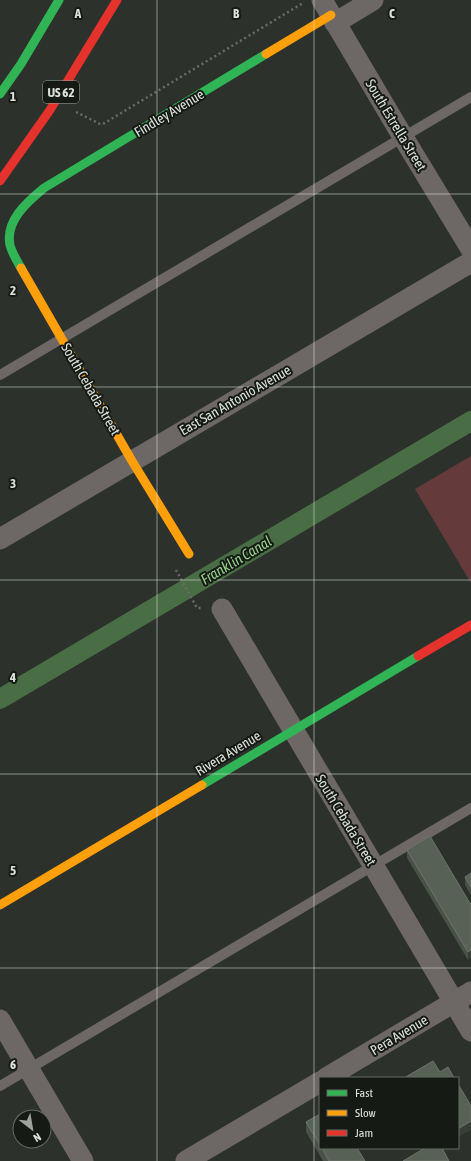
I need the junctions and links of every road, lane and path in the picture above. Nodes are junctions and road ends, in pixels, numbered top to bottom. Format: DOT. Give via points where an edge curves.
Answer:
graph roads {
  1 [pos="59,0"];
  2 [pos="117,0"];
  3 [pos="373,0"];
  4 [pos="323,10"];
  5 [pos="0,94"];
  6 [pos="471,96"];
  7 [pos="76,112"];
  8 [pos="402,137"];
  9 [pos="0,181"];
  10 [pos="14,219"];
  11 [pos="471,249"];
  12 [pos="471,262"];
  13 [pos="62,338"];
  14 [pos="0,375"];
  15 [pos="132,461"];
  16 [pos="0,539"];
  17 [pos="189,554"];
  18 [pos="176,570"];
  19 [pos="197,608"];
  20 [pos="222,609"];
  21 [pos="471,626"];
  22 [pos="294,730"];
  23 [pos="471,808"];
  24 [pos="373,866"];
  25 [pos="0,905"];
  26 [pos="463,997"];
  27 [pos="0,1020"];
  28 [pos="471,1031"];
  29 [pos="29,1070"];
  30 [pos="328,1077"];
  31 [pos="319,1083"];
  32 [pos="0,1086"];
  33 [pos="83,1161"];
  34 [pos="186,1161"];
  1 -- 5 [label="street"];
  2 -- 9 [label="street, US 62" via="50,110"];
  3 -- 4 [label="street, Findley Avenue"];
  4 -- 7 [label="path" via="103,124"];
  4 -- 8 [label="street, South Estrella Street"];
  4 -- 10 [label="street, Findley Avenue" via="44,188"];
  6 -- 8 [label="lane"];
  8 -- 11 [label="street, South Estrella Street"];
  8 -- 13 [label="lane"];
  10 -- 13 [label="street, South Cebada Street" via="10,245"];
  12 -- 15 [label="street, East San Antonio Avenue"];
  13 -- 14 [label="lane"];
  13 -- 15 [label="street, South Cebada Street"];
  15 -- 16 [label="street, East San Antonio Avenue"];
  15 -- 17 [label="street, South Cebada Street"];
  18 -- 19 [label="path"];
  20 -- 22 [label="street, South Cebada Street"];
  21 -- 22 [label="street, Rivera Avenue"];
  22 -- 24 [label="street, South Cebada Street"];
  22 -- 25 [label="street, Rivera Avenue"];
  23 -- 24 [label="lane"];
  24 -- 26 [label="street, South Cebada Street"];
  24 -- 29 [label="lane"];
  26 -- 28 [label="street, South Cebada Street"];
  26 -- 30 [label="street, Pera Avenue"];
  27 -- 29 [label="street"];
  29 -- 32 [label="lane"];
  29 -- 33 [label="street"];
  31 -- 34 [label="street"];
}
